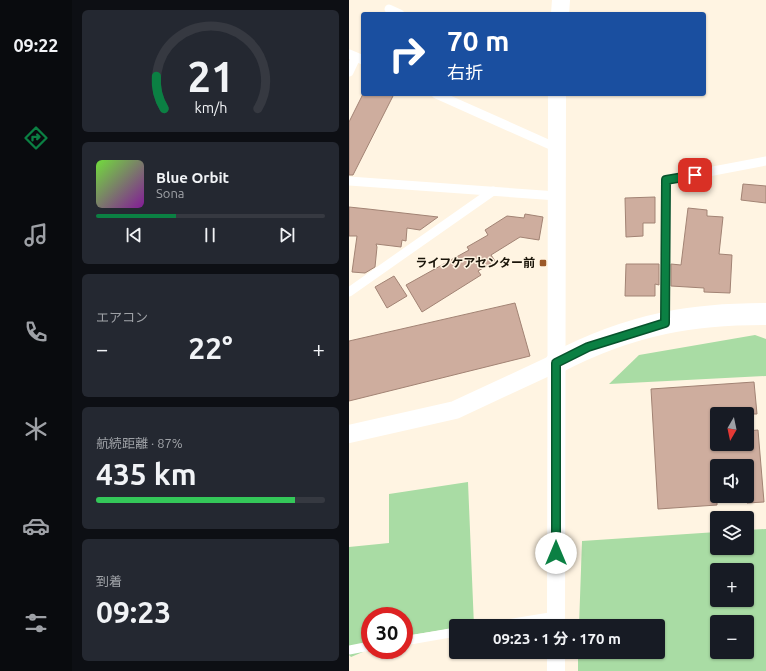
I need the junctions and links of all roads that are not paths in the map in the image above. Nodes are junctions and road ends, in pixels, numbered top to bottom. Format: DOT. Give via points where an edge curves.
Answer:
graph roads {
  1 [pos="561,0"];
  2 [pos="389,9"];
  3 [pos="396,12"];
  4 [pos="560,12"];
  5 [pos="356,57"];
  6 [pos="349,72"];
  7 [pos="440,96"];
  8 [pos="557,96"];
  9 [pos="557,148"];
  10 [pos="766,161"];
  11 [pos="349,181"];
  12 [pos="493,192"];
  13 [pos="557,196"];
  14 [pos="349,292"];
  15 [pos="766,314"];
  16 [pos="665,323"];
  17 [pos="556,363"];
  18 [pos="349,434"];
  19 [pos="556,619"];
  20 [pos="449,633"];
  21 [pos="413,639"];
  22 [pos="361,648"];
  23 [pos="349,650"];
  24 [pos="556,659"];
  25 [pos="556,671"];
  1 -- 4 [label="street"];
  2 -- 3 [label="lane"];
  5 -- 6 [label="lane"];
  7 -- 9 [label="lane"];
  8 -- 9 [label="street"];
  9 -- 13 [label="street"];
  10 -- 16 [label="lane" via="666,180"];
  11 -- 12 [label="lane"];
  12 -- 13 [label="lane"];
  12 -- 14 [label="lane"];
  13 -- 17 [label="street"];
  15 -- 16 [label="street" via="700,317"];
  16 -- 17 [label="street" via="588,347"];
  17 -- 18 [label="street" via="455,410"];
  17 -- 19 [label="street"];
  20 -- 21 [label="lane"];
  22 -- 23 [label="lane"];
  24 -- 25 [label="street"];
}
